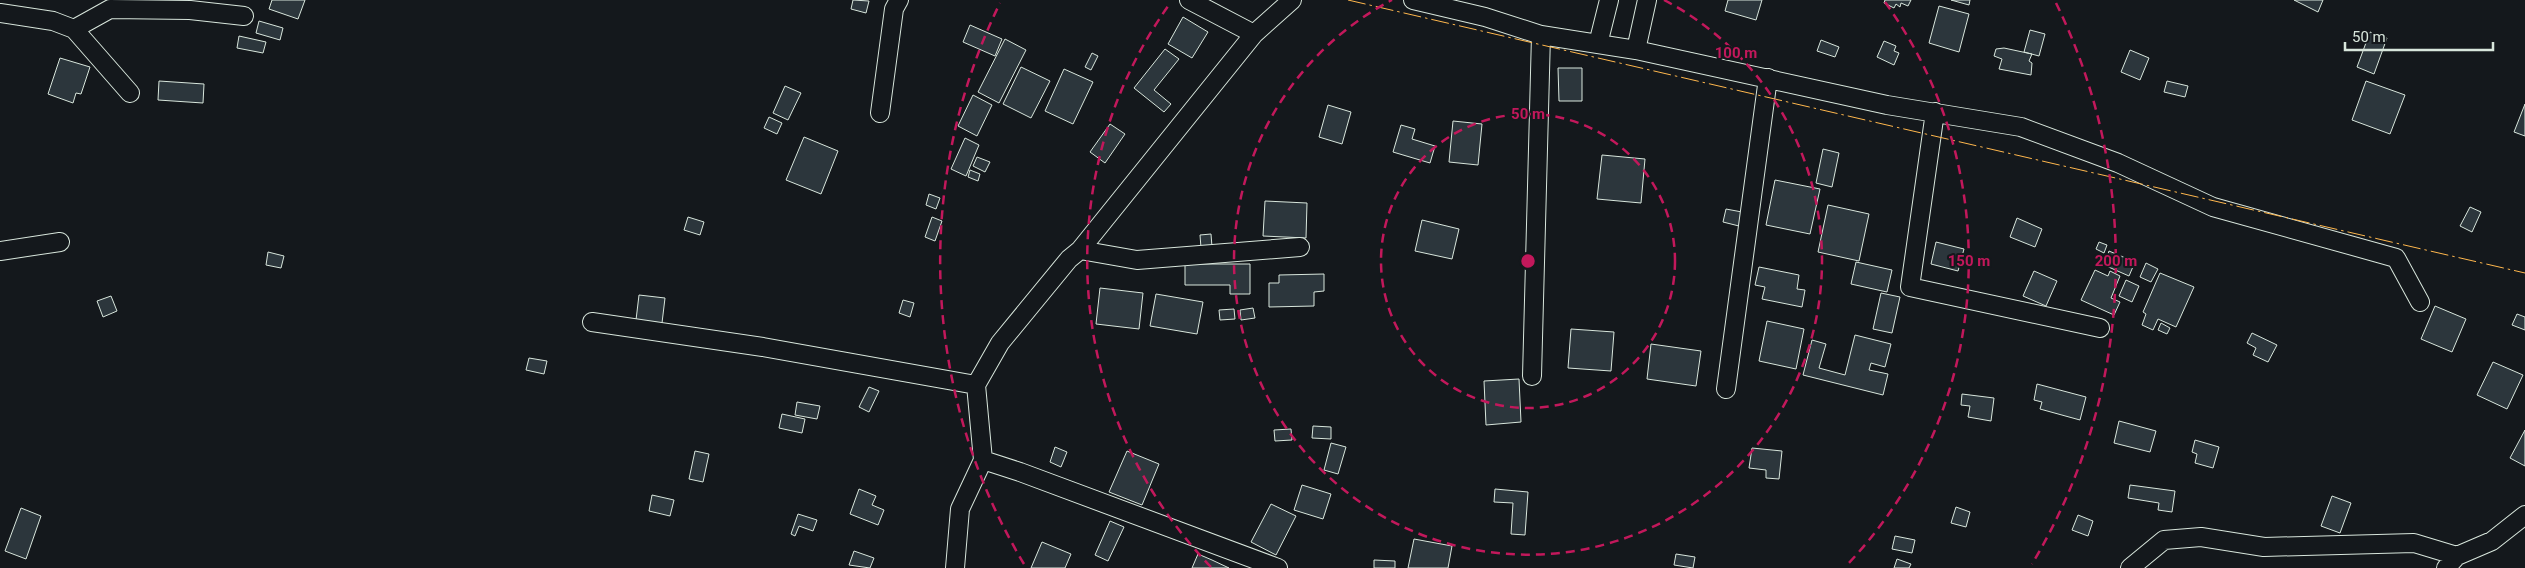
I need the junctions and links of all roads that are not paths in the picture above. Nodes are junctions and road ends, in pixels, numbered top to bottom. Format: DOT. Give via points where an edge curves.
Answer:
graph roads {
  1 [pos="899,0"];
  2 [pos="1189,0"];
  3 [pos="1292,0"];
  4 [pos="1413,0"];
  5 [pos="1609,0"];
  6 [pos="1647,0"];
  7 [pos="0,13"];
  8 [pos="244,16"];
  9 [pos="74,29"];
  10 [pos="1254,34"];
  11 [pos="1541,35"];
  12 [pos="1598,44"];
  13 [pos="1636,50"];
  14 [pos="1768,78"];
  15 [pos="130,93"];
  16 [pos="1936,112"];
  17 [pos="880,113"];
  18 [pos="60,242"];
  19 [pos="1300,247"];
  20 [pos="1080,250"];
  21 [pos="0,251"];
  22 [pos="2420,302"];
  23 [pos="592,322"];
  24 [pos="2100,328"];
  25 [pos="1532,376"];
  26 [pos="976,385"];
  27 [pos="1726,390"];
  28 [pos="983,460"];
  29 [pos="2525,515"];
  30 [pos="2452,562"];
  31 [pos="955,568"];
  32 [pos="1278,568"];
  33 [pos="2130,568"];
  1 -- 17 [label="street" via="894,9"];
  2 -- 10 [label="street"];
  3 -- 10 [label="street"];
  4 -- 11 [label="street" via="1485,16"];
  5 -- 12 [label="street"];
  6 -- 13 [label="street"];
  7 -- 9 [label="street" via="53,21"];
  8 -- 9 [label="street" via="190,10 110,9"];
  9 -- 15 [label="street"];
  10 -- 20 [label="street"];
  11 -- 12 [label="street"];
  11 -- 25 [label="street"];
  12 -- 13 [label="street"];
  13 -- 14 [label="street"];
  14 -- 16 [label="street" via="1887,105"];
  14 -- 27 [label="street"];
  16 -- 22 [label="street" via="2021,128 2118,163 2213,207 2396,258"];
  16 -- 24 [label="street" via="1910,287"];
  18 -- 21 [label="street"];
  19 -- 20 [label="street" via="1137,260"];
  20 -- 26 [label="street" via="1000,343"];
  23 -- 26 [label="street" via="763,347"];
  26 -- 28 [label="street"];
  28 -- 31 [label="street" via="960,509"];
  28 -- 32 [label="street"];
  29 -- 30 [label="street" via="2492,541"];
  30 -- 33 [label="street" via="2414,543 2264,547 2201,537 2164,540"];
}
